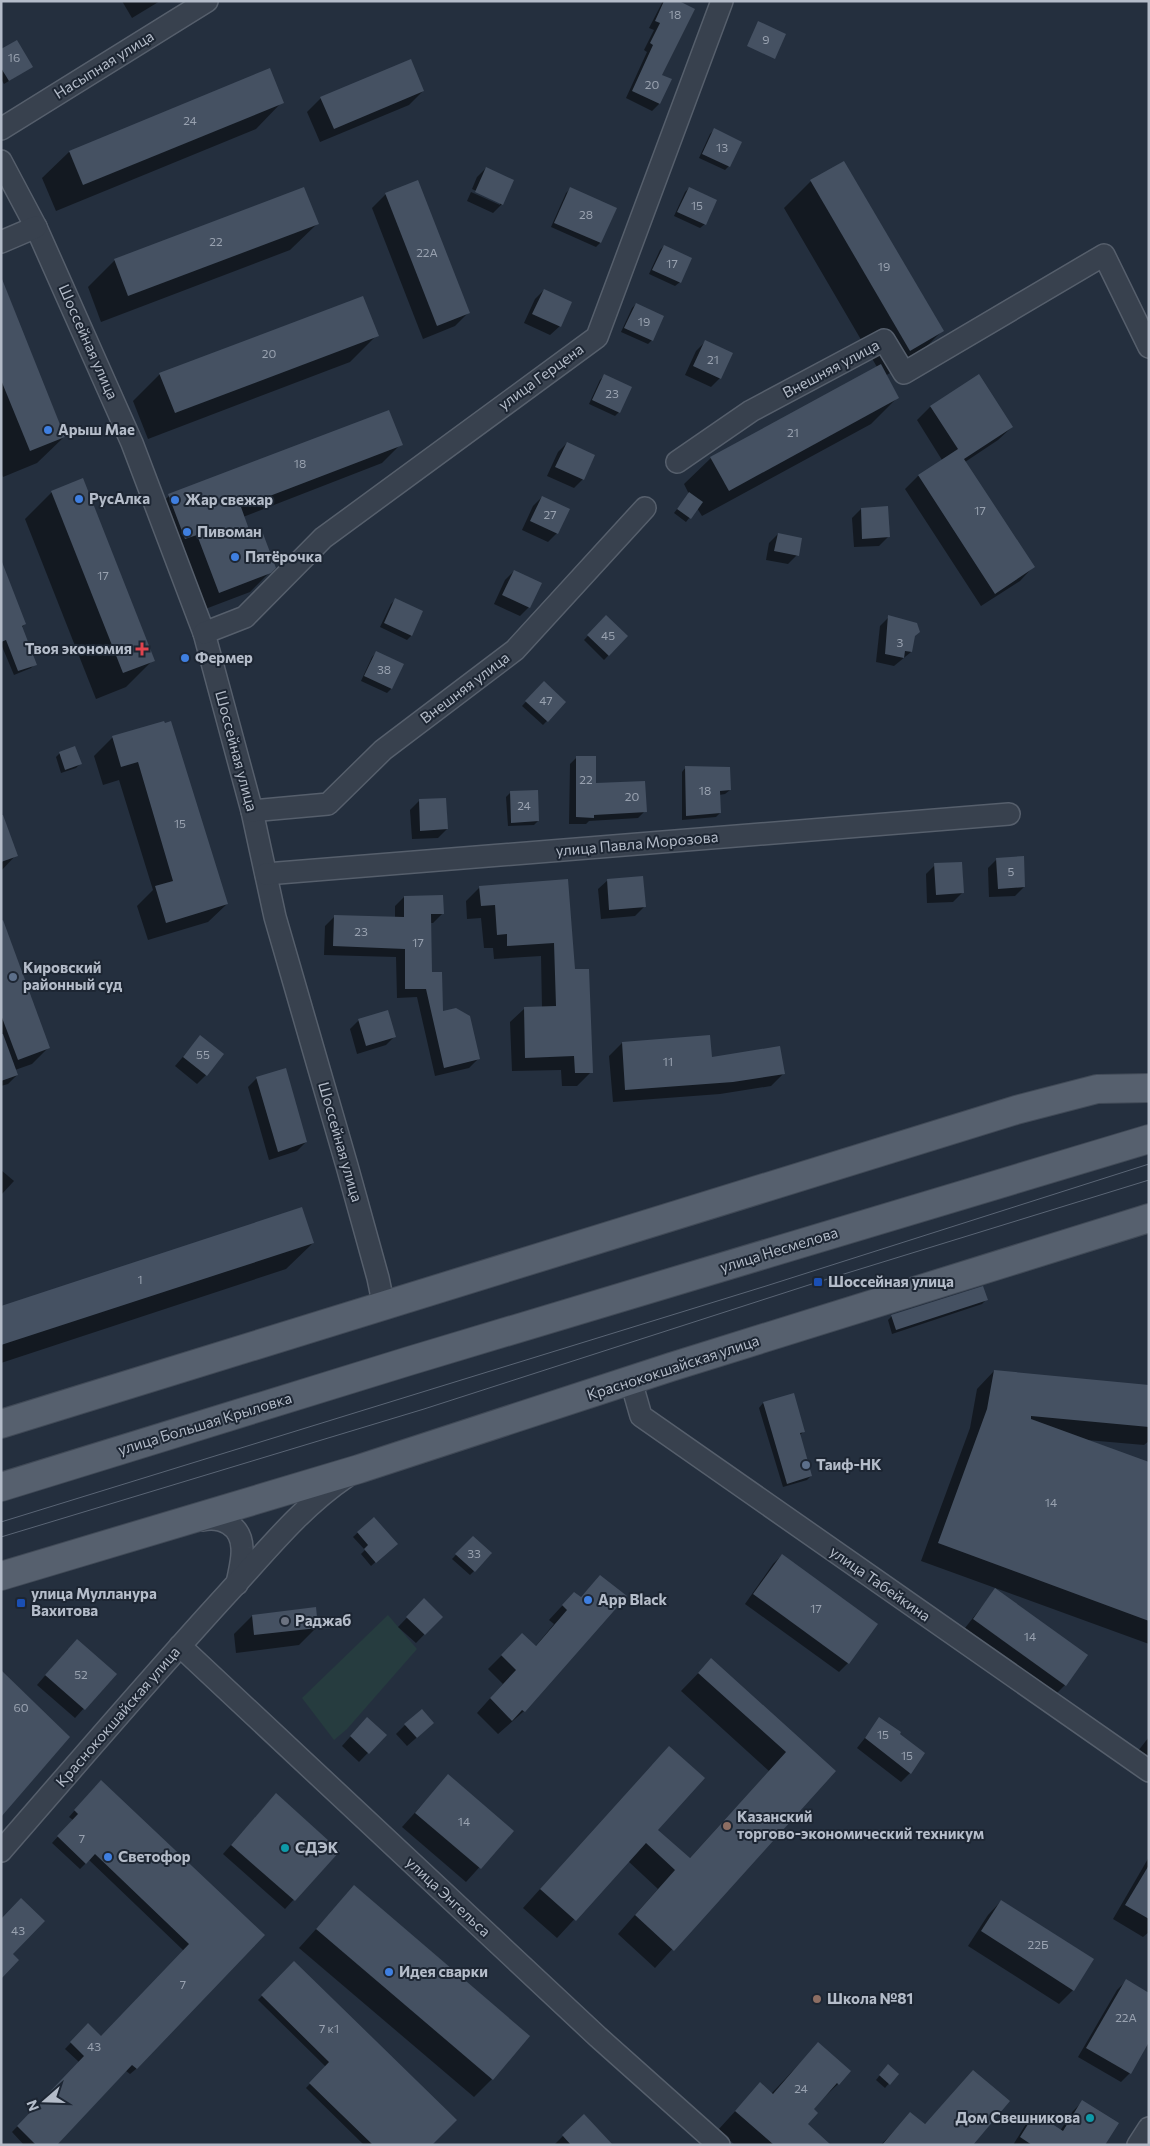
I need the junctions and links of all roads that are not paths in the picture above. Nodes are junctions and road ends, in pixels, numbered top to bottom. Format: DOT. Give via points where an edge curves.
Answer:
graph roads {
  1 [pos="207,1"];
  2 [pos="722,1"];
  3 [pos="1,129"];
  4 [pos="1,161"];
  5 [pos="36,227"];
  6 [pos="1,242"];
  7 [pos="1149,347"];
  8 [pos="677,462"];
  9 [pos="645,508"];
  10 [pos="204,634"];
  11 [pos="252,811"];
  12 [pos="1009,814"];
  13 [pos="266,874"];
  14 [pos="1149,1088"];
  15 [pos="1149,1139"];
  16 [pos="1149,1218"];
  17 [pos="384,1307"];
  18 [pos="409,1361"];
  19 [pos="631,1382"];
  20 [pos="1,1424"];
  21 [pos="359,1469"];
  22 [pos="1,1487"];
  23 [pos="158,1530"];
  24 [pos="1,1576"];
  25 [pos="237,1584"];
  26 [pos="180,1646"];
  27 [pos="1149,1771"];
  28 [pos="1,1852"];
  29 [pos="1149,2128"];
  30 [pos="719,2145"];
  31 [pos="1138,2145"];
  1 -- 3 [label="street, Насыпная улица"];
  2 -- 10 [label="street, улица Герцена" via="597,337 323,538 245,617"];
  4 -- 5 [label="street, Шоссейная улица"];
  5 -- 6 [label="street"];
  5 -- 10 [label="street, Шоссейная улица" via="132,443"];
  7 -- 8 [label="street, Внешняя улица" via="1104,255 904,373 884,340 751,411"];
  9 -- 11 [label="street, Внешняя улица" via="515,650 383,750 328,804"];
  10 -- 11 [label="street, Шоссейная улица"];
  11 -- 13 [label="street, Шоссейная улица"];
  12 -- 13 [label="street, улица Павла Морозова"];
  13 -- 17 [label="street, Шоссейная улица" via="275,917 350,1175"];
  14 -- 17 [label="main road" via="1098,1090 1016,1110"];
  15 -- 18 [label="main road, улица Несмелова"];
  16 -- 19 [label="main road, Краснококшайская улица"];
  17 -- 20 [label="main road"];
  18 -- 22 [label="main road, улица Большая Крыловка"];
  19 -- 21 [label="main road, Краснококшайская улица"];
  19 -- 27 [label="street, улица Табейкина" via="641,1416"];
  21 -- 23 [label="main road"];
  21 -- 25 [label="street, Краснококшайская улица" via="316,1500"];
  23 -- 24 [label="main road"];
  23 -- 25 [label="street" via="211,1518 227,1522 235,1529 242,1548"];
  25 -- 26 [label="street, Краснококшайская улица"];
  26 -- 28 [label="street, Краснококшайская улица"];
  26 -- 30 [label="street, улица Энгельса" via="598,2037"];
  29 -- 31 [label="street"];
}
